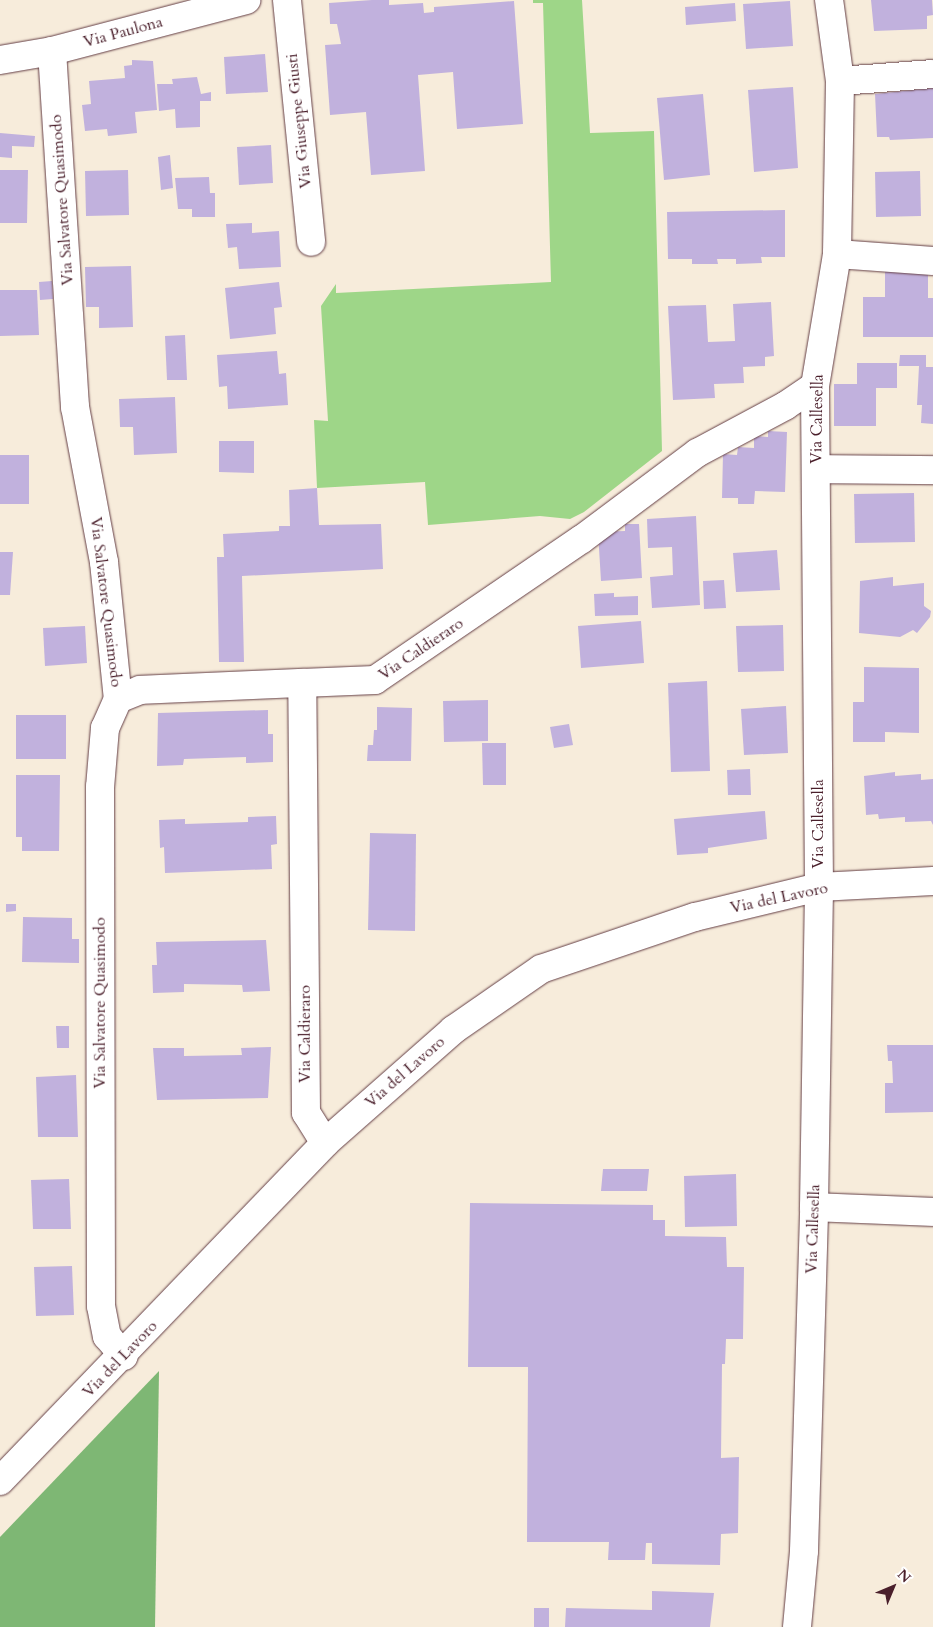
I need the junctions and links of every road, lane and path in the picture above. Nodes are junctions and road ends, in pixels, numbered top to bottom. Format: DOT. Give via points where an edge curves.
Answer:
graph roads {
  1 [pos="246,0"];
  2 [pos="287,0"];
  3 [pos="828,0"];
  4 [pos="52,51"];
  5 [pos="0,60"];
  6 [pos="933,74"];
  7 [pos="840,82"];
  8 [pos="310,242"];
  9 [pos="837,254"];
  10 [pos="933,261"];
  11 [pos="815,386"];
  12 [pos="816,470"];
  13 [pos="933,470"];
  14 [pos="302,683"];
  15 [pos="118,699"];
  16 [pos="933,880"];
  17 [pos="819,887"];
  18 [pos="325,1143"];
  19 [pos="814,1207"];
  20 [pos="933,1212"];
  21 [pos="124,1356"];
  22 [pos="0,1482"];
  23 [pos="797,1627"];
  1 -- 4 [label="street, Via Paulona"];
  2 -- 8 [label="street, Via Giuseppe Giusti"];
  3 -- 7 [label="street, Via Callesella"];
  4 -- 5 [label="street, Via Paulona"];
  4 -- 15 [label="street, Via Salvatore Quasimodo" via="75,408 104,562"];
  6 -- 7 [label="street"];
  7 -- 9 [label="street, Via Callesella"];
  9 -- 10 [label="street"];
  9 -- 11 [label="street, Via Callesella"];
  11 -- 12 [label="street, Via Callesella"];
  11 -- 14 [label="street, Via Caldieraro" via="785,406 697,453 582,539 375,680"];
  12 -- 13 [label="street"];
  12 -- 17 [label="street, Via Callesella"];
  14 -- 15 [label="street" via="140,690"];
  14 -- 18 [label="street, Via Caldieraro" via="306,1113"];
  15 -- 21 [label="street, Via Salvatore Quasimodo" via="105,728 100,788 101,1306 107,1336"];
  16 -- 17 [label="street, Via del Lavoro"];
  17 -- 18 [label="street, Via del Lavoro" via="695,917 541,969 453,1030"];
  17 -- 19 [label="street, Via Callesella"];
  18 -- 21 [label="street, Via del Lavoro"];
  19 -- 20 [label="street"];
  19 -- 23 [label="street, Via Callesella" via="804,1550"];
  21 -- 22 [label="street, Via del Lavoro"];
}
